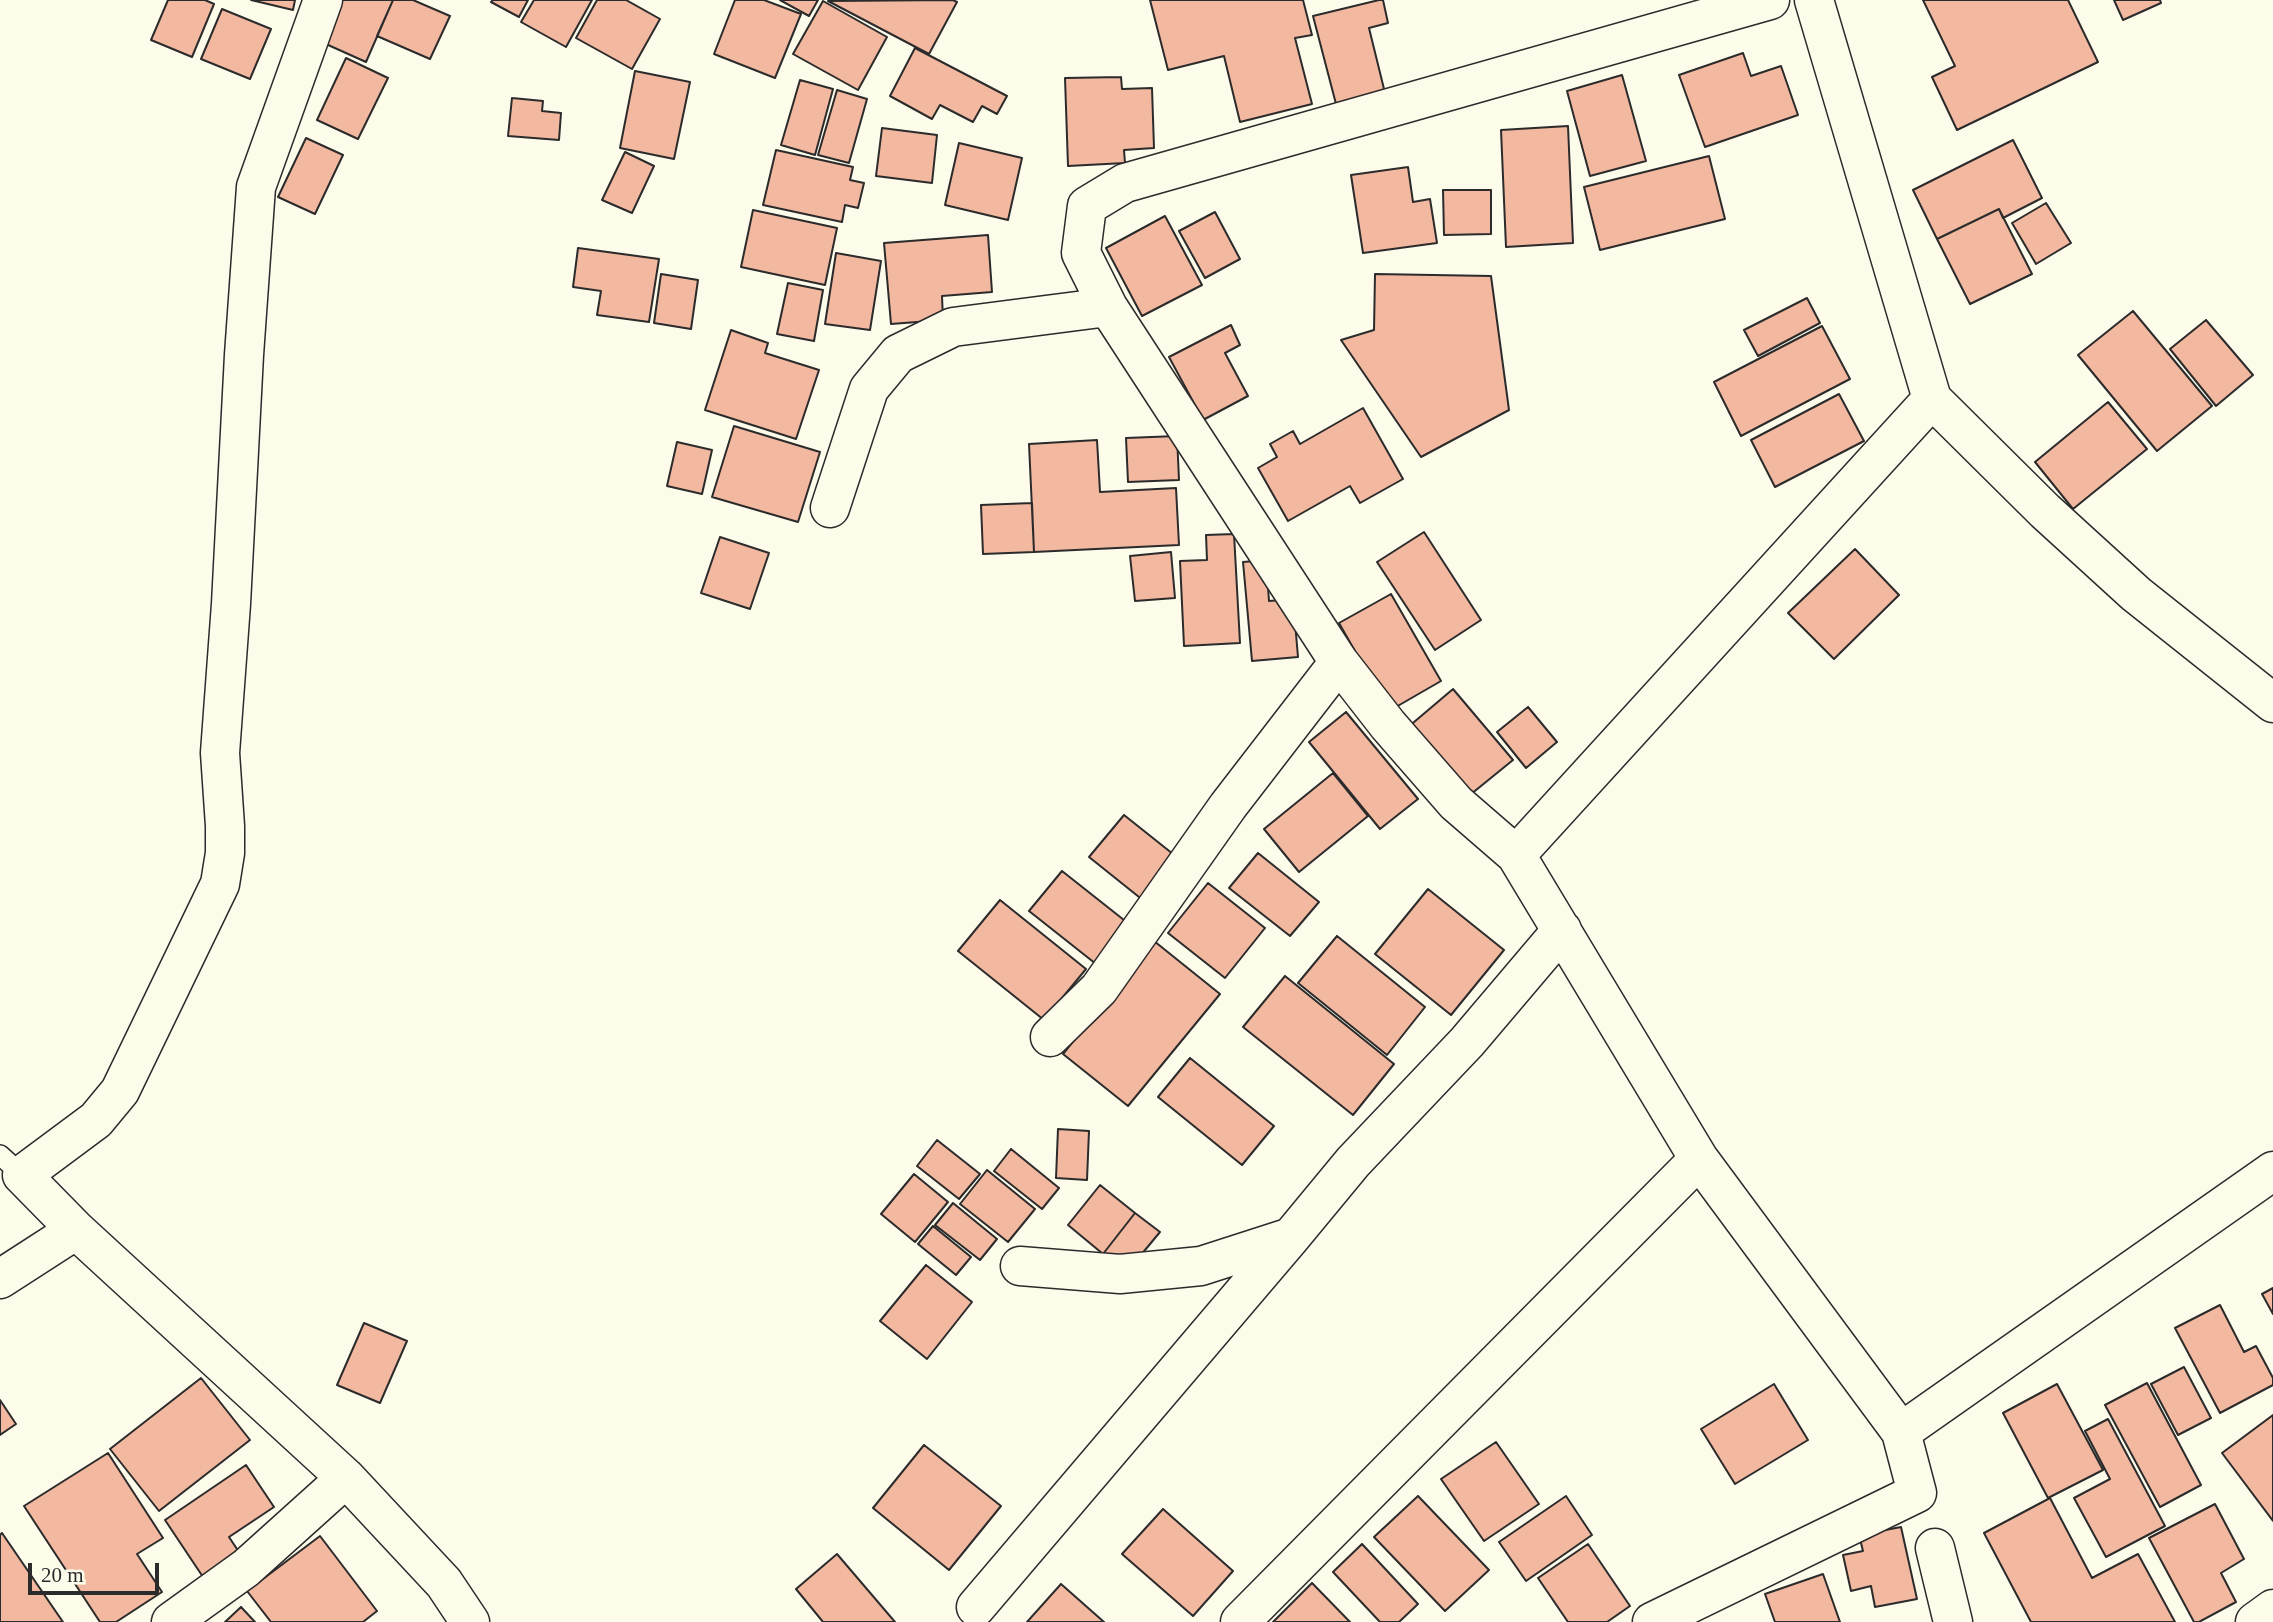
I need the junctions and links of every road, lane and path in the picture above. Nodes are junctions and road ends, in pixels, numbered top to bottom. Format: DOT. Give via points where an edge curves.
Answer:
graph roads {
  1 [pos="323,0"];
  2 [pos="1770,0"];
  3 [pos="1814,0"];
  4 [pos="1108,307"];
  5 [pos="1932,399"];
  6 [pos="830,508"];
  7 [pos="1339,662"];
  8 [pos="2273,703"];
  9 [pos="1516,855"];
  10 [pos="1562,930"];
  11 [pos="1050,1037"];
  12 [pos="1699,1159"];
  13 [pos="11,1165"];
  14 [pos="2273,1171"];
  15 [pos="76,1230"];
  16 [pos="1291,1237"];
  17 [pos="1020,1266"];
  18 [pos="0,1279"];
  19 [pos="1901,1432"];
  20 [pos="346,1478"];
  21 [pos="1935,1548"];
  22 [pos="976,1607"];
  23 [pos="2273,1609"];
  24 [pos="172,1622"];
  25 [pos="470,1622"];
  26 [pos="1240,1622"];
  27 [pos="1652,1622"];
  28 [pos="1953,1622"];
  29 [pos="2255,1622"];
  1 -- 13 [label="street" via="256,187 220,753 225,826 220,884 120,1091 96,1120"];
  2 -- 4 [label="street" via="1125,183 1087,206 1081,253"];
  3 -- 5 [label="street"];
  4 -- 6 [label="street" via="953,327 898,354 869,388"];
  4 -- 7 [label="street"];
  5 -- 8 [label="street" via="2136,594"];
  5 -- 9 [label="street"];
  7 -- 9 [label="street" via="1456,803"];
  7 -- 11 [label="street" via="1228,806 1099,989"];
  9 -- 10 [label="street"];
  10 -- 12 [label="street"];
  10 -- 16 [label="street"];
  12 -- 19 [label="street"];
  12 -- 26 [label="street"];
  13 -- 15 [label="street"];
  14 -- 19 [label="street"];
  15 -- 18 [label="street"];
  15 -- 20 [label="street"];
  16 -- 17 [label="street" via="1200,1266 1120,1274"];
  16 -- 22 [label="street"];
  19 -- 27 [label="street" via="1917,1493"];
  20 -- 24 [label="street" via="246,1568"];
  20 -- 25 [label="street" via="444,1583"];
  21 -- 28 [label="street"];
  23 -- 29 [label="street"];
}
